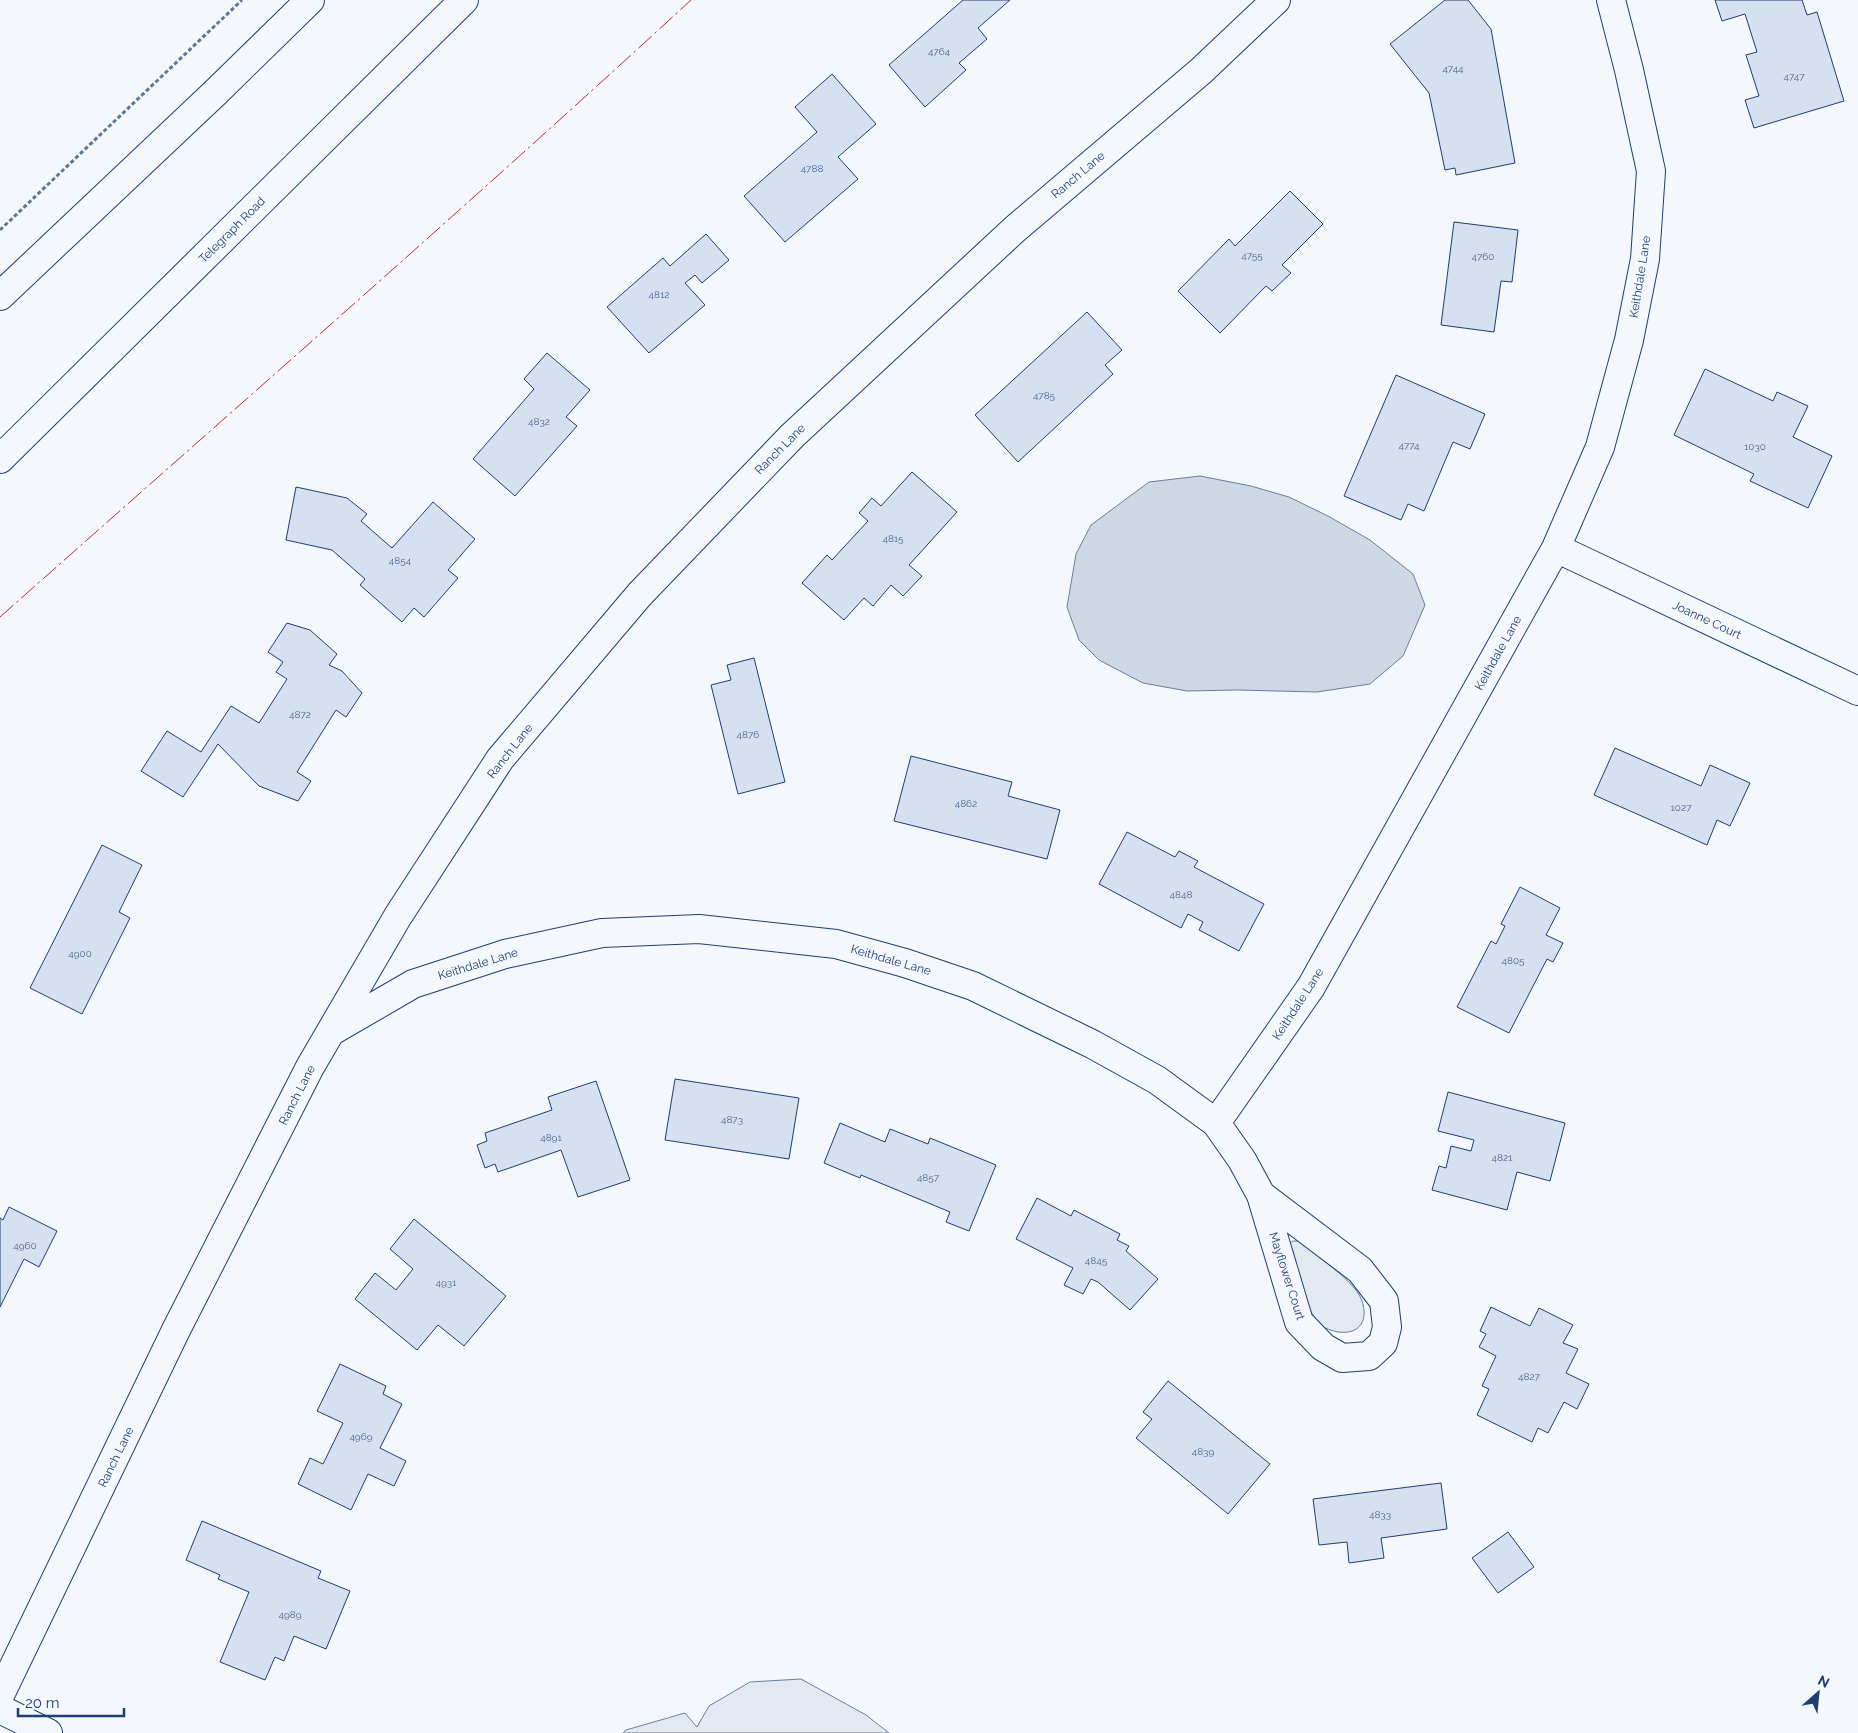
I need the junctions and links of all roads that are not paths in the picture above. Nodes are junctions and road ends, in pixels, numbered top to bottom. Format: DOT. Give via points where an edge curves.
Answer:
graph roads {
  1 [pos="310,0"];
  2 [pos="464,0"];
  3 [pos="1276,0"];
  4 [pos="1610,0"];
  5 [pos="0,296"];
  6 [pos="0,459"];
  7 [pos="1556,548"];
  8 [pos="1858,691"];
  9 [pos="331,1031"];
  10 [pos="1216,1123"];
  11 [pos="1261,1196"];
  12 [pos="0,1695"];
  13 [pos="0,1710"];
  14 [pos="48,1733"];
  1 -- 5 [label="main road"];
  2 -- 6 [label="main road, Telegraph Road"];
  3 -- 9 [label="main road, Ranch Lane" via="1201,71 1015,229 799,429 640,594 500,759 398,916"];
  4 -- 7 [label="main road, Keithdale Lane" via="1651,171 1645,259 1630,340 1600,447"];
  7 -- 8 [label="main road, Joanne Court"];
  7 -- 10 [label="main road, Keithdale Lane" via="1311,987"];
  9 -- 10 [label="main road, Keithdale Lane" via="413,984 505,954 602,933 709,930 836,944 973,986 1092,1044 1149,1076"];
  9 -- 12 [label="main road, Ranch Lane" via="176,1330"];
  10 -- 11 [label="main road, Mayflower Court" via="1242,1160"];
  11 -- 11 [label="main road, Mayflower Court" via="1360,1270 1384,1301 1387,1327 1383,1343 1369,1356 1342,1358 1322,1347 1299,1322"];
  13 -- 14 [label="main road"];
}
